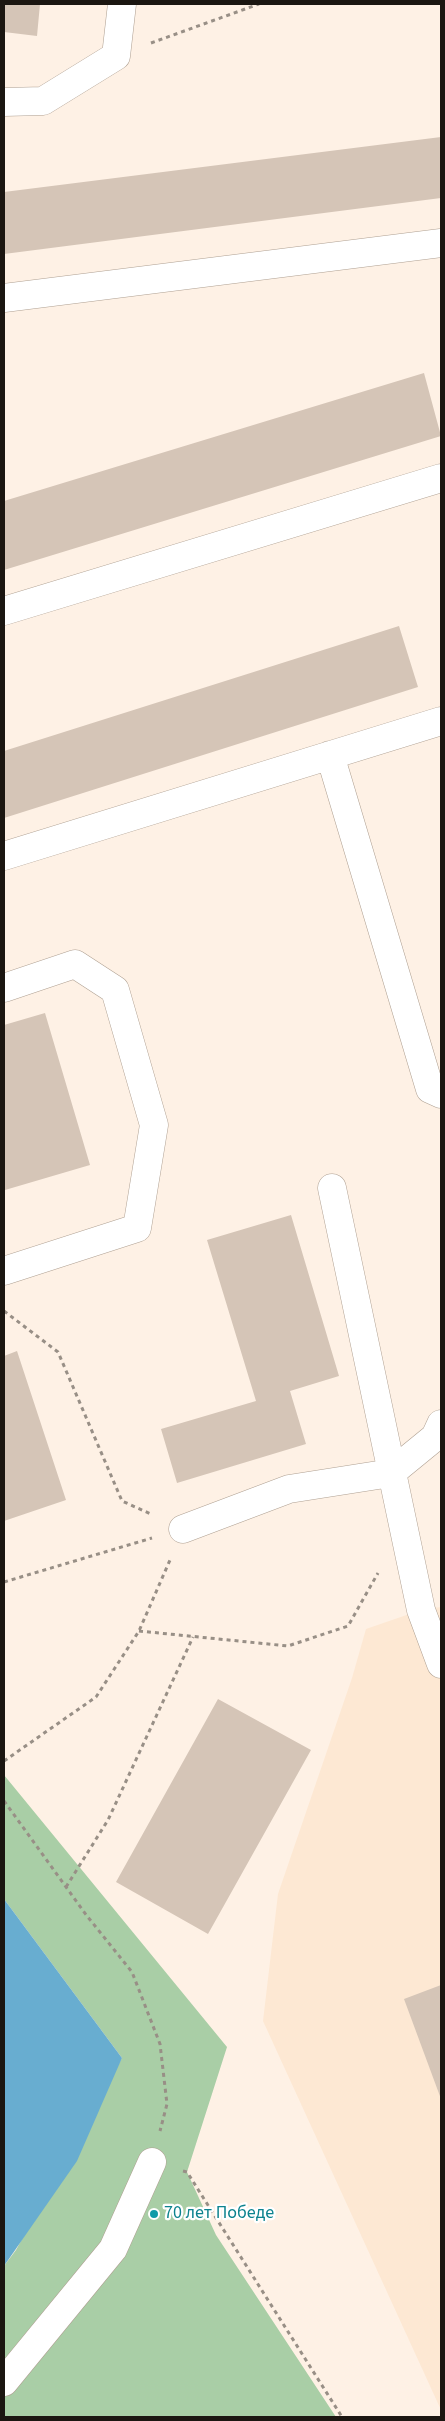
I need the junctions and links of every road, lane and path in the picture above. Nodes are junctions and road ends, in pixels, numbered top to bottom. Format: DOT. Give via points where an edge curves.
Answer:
graph roads {
  1 [pos="122,4"];
  2 [pos="259,4"];
  3 [pos="116,56"];
  4 [pos="4,102"];
  5 [pos="441,243"];
  6 [pos="4,298"];
  7 [pos="441,478"];
  8 [pos="4,611"];
  9 [pos="441,721"];
  10 [pos="330,755"];
  11 [pos="4,856"];
  12 [pos="4,988"];
  13 [pos="441,1094"];
  14 [pos="332,1188"];
  15 [pos="4,1272"];
  16 [pos="4,1311"];
  17 [pos="441,1424"];
  18 [pos="391,1473"];
  19 [pos="183,1529"];
  20 [pos="381,1569"];
  21 [pos="4,1582"];
  22 [pos="139,1631"];
  23 [pos="193,1637"];
  24 [pos="441,1664"];
  25 [pos="4,1761"];
  26 [pos="4,1801"];
  27 [pos="66,1887"];
  28 [pos="152,2162"];
  29 [pos="4,2382"];
  30 [pos="342,2417"];
  1 -- 3 [label="street"];
  2 -- 3 [label="path"];
  3 -- 4 [label="street" via="43,101"];
  5 -- 6 [label="street"];
  7 -- 8 [label="street"];
  9 -- 10 [label="street"];
  10 -- 11 [label="street"];
  10 -- 13 [label="street" via="430,1089"];
  12 -- 15 [label="street" via="74,964 115,990 154,1125 136,1228"];
  14 -- 18 [label="street"];
  16 -- 19 [label="path" via="58,1352 122,1501"];
  17 -- 18 [label="street" via="435,1436"];
  18 -- 19 [label="street" via="289,1489"];
  18 -- 24 [label="street" via="421,1610"];
  19 -- 21 [label="path"];
  19 -- 22 [label="path"];
  20 -- 23 [label="path" via="348,1626 288,1646"];
  22 -- 23 [label="path"];
  22 -- 25 [label="path" via="96,1697"];
  23 -- 27 [label="path" via="108,1820"];
  26 -- 27 [label="path"];
  27 -- 28 [label="path" via="132,1972 160,2044 167,2104"];
  28 -- 29 [label="street" via="113,2249"];
  28 -- 30 [label="path" via="187,2172"];
}
